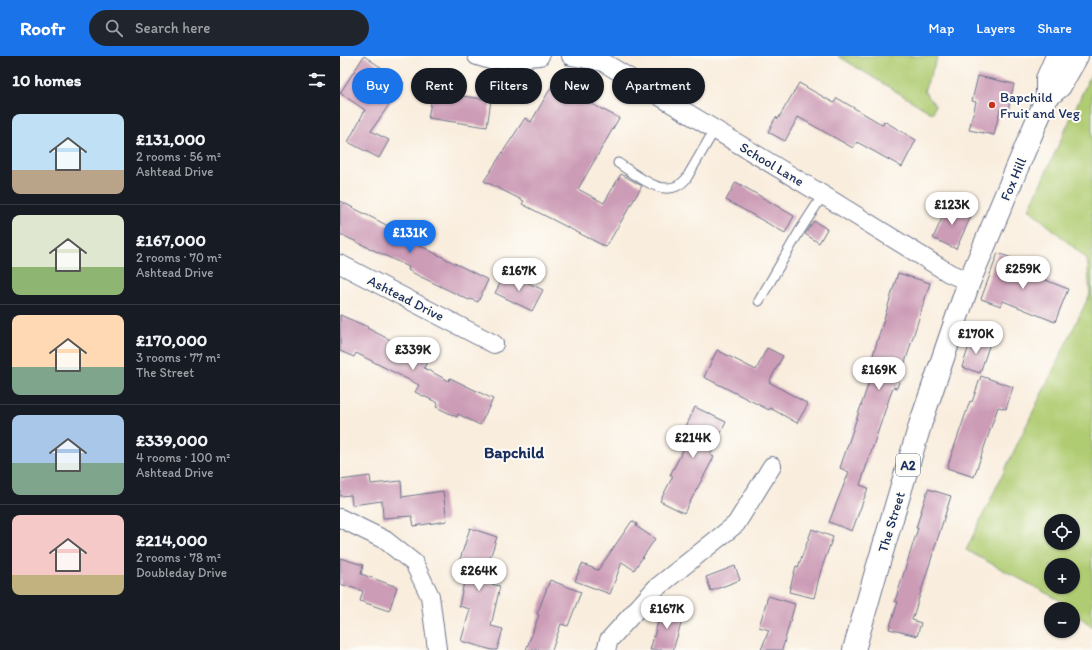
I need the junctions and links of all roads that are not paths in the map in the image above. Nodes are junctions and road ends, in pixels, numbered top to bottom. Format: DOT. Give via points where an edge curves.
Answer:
graph roads {
  1 [pos="477,56"];
  2 [pos="540,56"];
  3 [pos="571,56"];
  4 [pos="1057,56"];
  5 [pos="1077,56"];
  6 [pos="1047,97"];
  7 [pos="715,129"];
  8 [pos="618,163"];
  9 [pos="823,195"];
  10 [pos="340,264"];
  11 [pos="969,282"];
  12 [pos="759,301"];
  13 [pos="494,344"];
  14 [pos="772,466"];
  15 [pos="340,518"];
  16 [pos="437,649"];
  17 [pos="606,650"];
  18 [pos="854,650"];
  1 -- 2 [label="street" via="490,60"];
  3 -- 7 [label="street, School Lane" via="602,62"];
  4 -- 6 [label="main road, Fox Hill / A2" via="1046,79"];
  5 -- 6 [label="main road, Fox Hill / A2" via="1060,86"];
  6 -- 11 [label="main road, Fox Hill / A2"];
  7 -- 8 [label="lane" via="680,186 662,189"];
  7 -- 9 [label="street, School Lane"];
  9 -- 11 [label="street, School Lane" via="948,273"];
  9 -- 12 [label="lane"];
  10 -- 13 [label="street, Ashtead Drive"];
  11 -- 18 [label="main road, The Street / A2" via="921,422"];
  14 -- 17 [label="street" via="736,524 656,588 609,640"];
  15 -- 16 [label="street" via="385,540 414,563 430,596"];
}
